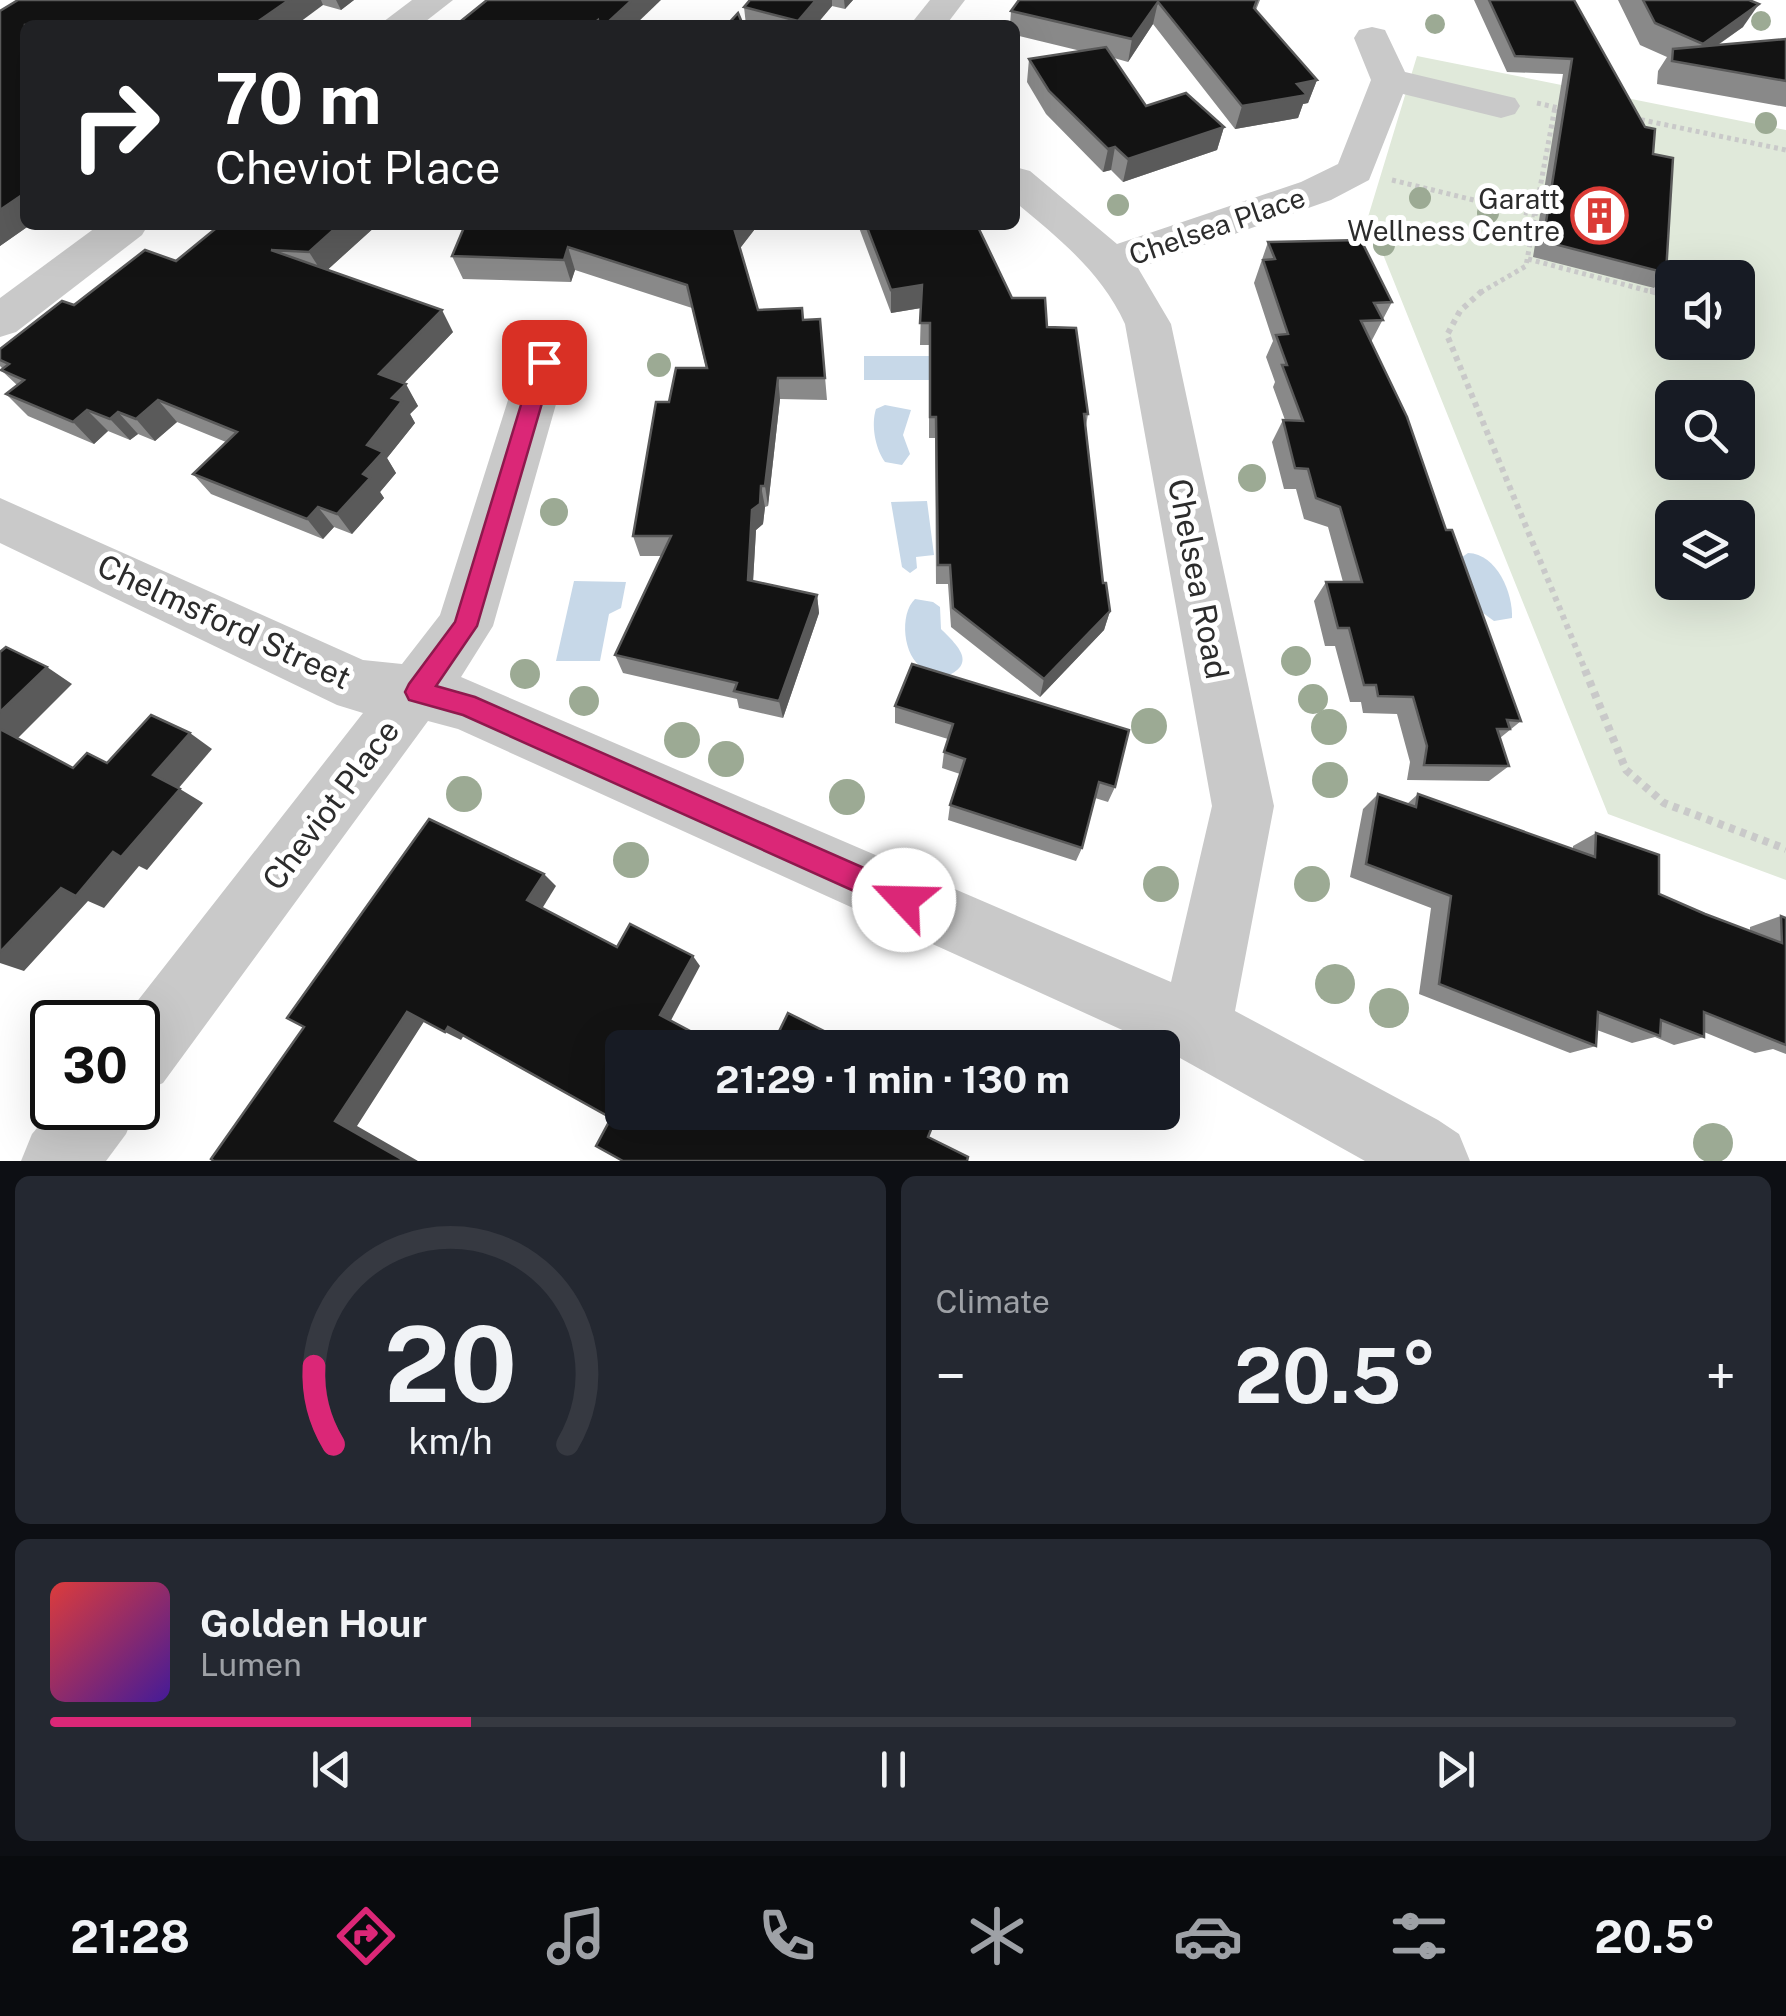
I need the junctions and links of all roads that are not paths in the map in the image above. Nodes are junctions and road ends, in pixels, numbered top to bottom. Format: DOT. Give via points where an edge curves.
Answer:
graph roads {
  1 [pos="436,0"];
  2 [pos="948,0"];
  3 [pos="405,20"];
  4 [pos="932,20"];
  5 [pos="1372,38"];
  6 [pos="1390,80"];
  7 [pos="1501,106"];
  8 [pos="1020,184"];
  9 [pos="120,230"];
  10 [pos="1111,262"];
  11 [pos="0,321"];
  12 [pos="544,362"];
  13 [pos="0,519"];
  14 [pos="418,692"];
  15 [pos="160,1029"];
  16 [pos="1196,1029"];
  17 [pos="83,1130"];
  18 [pos="59,1161"];
  19 [pos="1432,1161"];
  1 -- 3 [label="street"];
  2 -- 4 [label="street"];
  5 -- 6 [label="street"];
  6 -- 7 [label="street"];
  6 -- 10 [label="street, Chelsea Place" via="1355,170 1316,191"];
  8 -- 10 [label="street, Chelsea Road"];
  9 -- 11 [label="street"];
  10 -- 16 [label="street, Chelsea Road" via="1148,324 1243,806"];
  12 -- 14 [label="street, Cheviot Place" via="465,626"];
  13 -- 14 [label="street, Chelmsford Street" via="358,686"];
  14 -- 15 [label="street, Cheviot Place"];
  14 -- 16 [label="street, Chelmsford Street" via="466,705"];
  16 -- 19 [label="street, Chelmsford Street"];
  17 -- 18 [label="street"];
}
